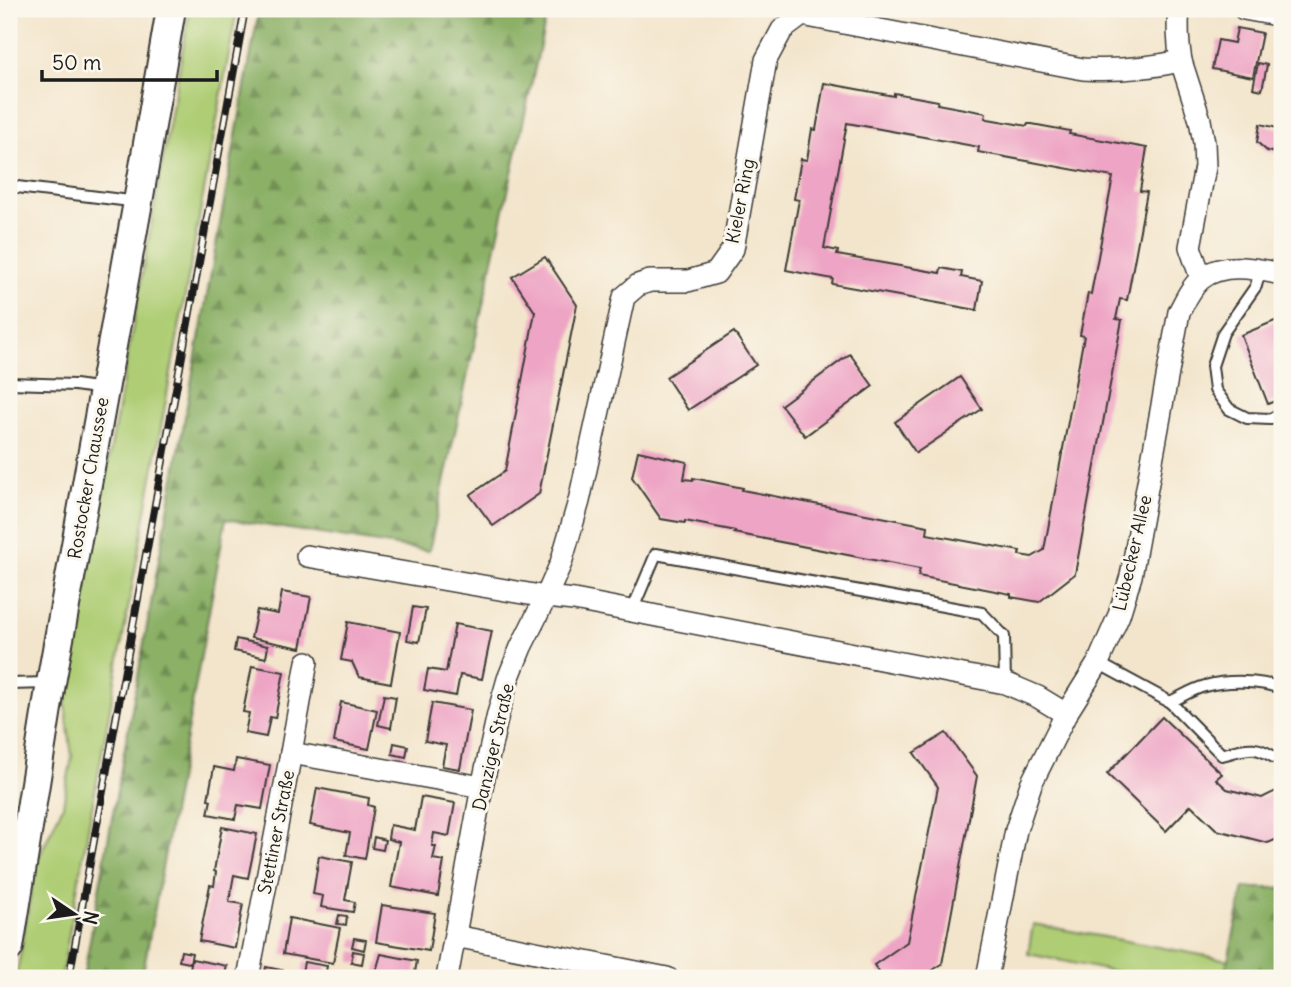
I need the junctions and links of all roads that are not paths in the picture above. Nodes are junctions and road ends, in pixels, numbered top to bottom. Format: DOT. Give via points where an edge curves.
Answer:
graph roads {
  1 [pos="171,9"];
  2 [pos="1179,9"];
  3 [pos="1244,9"];
  4 [pos="1282,16"];
  5 [pos="1181,61"];
  6 [pos="9,186"];
  7 [pos="138,202"];
  8 [pos="1260,270"];
  9 [pos="1282,274"];
  10 [pos="1201,278"];
  11 [pos="9,383"];
  12 [pos="103,389"];
  13 [pos="1282,414"];
  14 [pos="307,556"];
  15 [pos="546,597"];
  16 [pos="632,611"];
  17 [pos="307,662"];
  18 [pos="1098,663"];
  19 [pos="51,683"];
  20 [pos="1005,683"];
  21 [pos="9,684"];
  22 [pos="1282,689"];
  23 [pos="1170,702"];
  24 [pos="1066,714"];
  25 [pos="291,753"];
  26 [pos="1282,762"];
  27 [pos="482,787"];
  28 [pos="455,936"];
  29 [pos="9,947"];
  30 [pos="248,978"];
  31 [pos="447,978"];
  32 [pos="667,978"];
  33 [pos="987,978"];
  1 -- 7 [label="main road, Rostocker Chaussee"];
  2 -- 5 [label="street"];
  3 -- 4 [label="street"];
  5 -- 10 [label="street" via="1205,143 1190,247"];
  5 -- 15 [label="street, Kieler Ring" via="1113,71 1083,69 802,15 782,30 766,60 733,249 716,273 688,281 650,281 624,297 579,501"];
  6 -- 7 [label="lane"];
  7 -- 12 [label="main road, Rostocker Chaussee"];
  8 -- 9 [label="street"];
  8 -- 10 [label="street" via="1221,269"];
  8 -- 13 [label="lane" via="1256,286 1223,333 1212,366 1215,390 1229,409 1247,418 1270,419"];
  10 -- 18 [label="street, Lübecker Allee" via="1180,312 1131,576"];
  11 -- 12 [label="lane"];
  12 -- 19 [label="main road, Rostocker Chaussee"];
  14 -- 15 [label="street"];
  15 -- 16 [label="street"];
  15 -- 27 [label="street, Danziger Straße" via="508,679"];
  16 -- 20 [label="street"];
  16 -- 20 [label="lane" via="656,554 982,613 1004,636"];
  17 -- 25 [label="street"];
  18 -- 23 [label="lane"];
  18 -- 24 [label="street, Lübecker Allee"];
  19 -- 21 [label="lane"];
  19 -- 29 [label="main road, Rostocker Chaussee"];
  20 -- 24 [label="street"];
  22 -- 23 [label="lane" via="1243,681 1204,686"];
  23 -- 26 [label="lane" via="1222,755 1244,748 1264,750"];
  24 -- 33 [label="street, Lübecker Allee" via="1031,784 1016,830"];
  25 -- 27 [label="street, Stettiner Straße"];
  25 -- 30 [label="street, Stettiner Straße"];
  27 -- 28 [label="street, Danziger Straße"];
  28 -- 31 [label="street, Danziger Straße"];
  28 -- 32 [label="street"];
}
